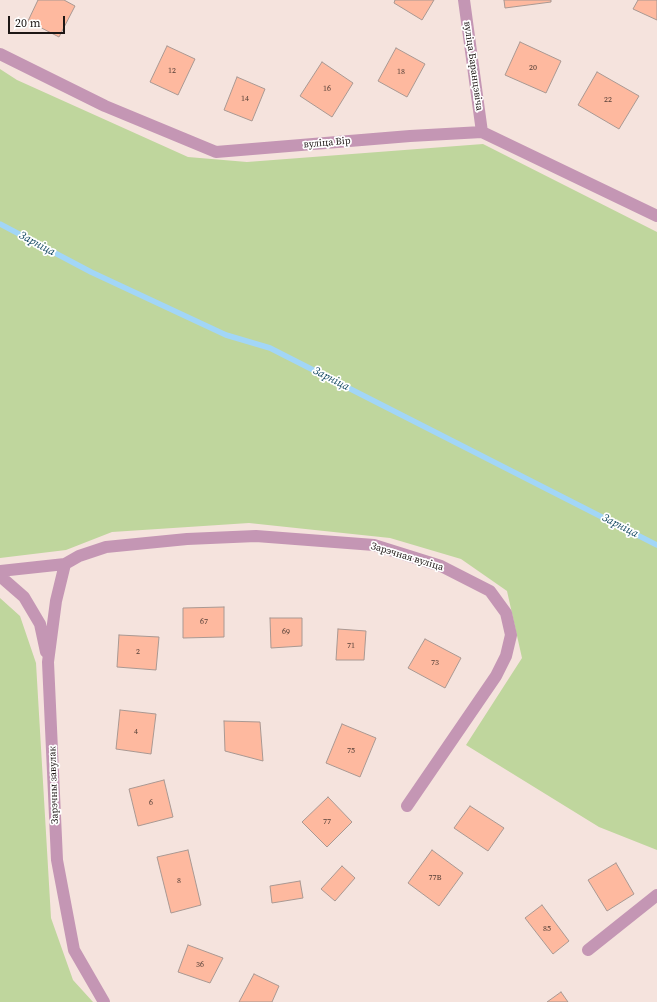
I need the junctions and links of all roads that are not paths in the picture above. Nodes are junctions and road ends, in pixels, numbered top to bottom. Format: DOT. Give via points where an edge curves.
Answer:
graph roads {
  1 [pos="464,0"];
  2 [pos="0,54"];
  3 [pos="482,132"];
  4 [pos="657,216"];
  5 [pos="65,564"];
  6 [pos="0,571"];
  7 [pos="0,576"];
  8 [pos="48,662"];
  9 [pos="408,806"];
  10 [pos="657,895"];
  11 [pos="588,950"];
  12 [pos="103,1001"];
  1 -- 3 [label="street, вуліца Баранцэвіча"];
  2 -- 3 [label="street, вуліца Вір" via="105,106 216,152"];
  3 -- 4 [label="street, вуліца Вір"];
  5 -- 6 [label="street, Зарэчная вуліца"];
  5 -- 8 [label="street, Зарэчны завулак" via="56,601"];
  5 -- 9 [label="street, Зарэчная вуліца" via="78,556 106,547 187,539 256,536 374,545 441,566 490,591 506,614 511,635 506,656 496,676"];
  7 -- 8 [label="street" via="24,597 40,624"];
  8 -- 12 [label="street, Зарэчны завулак" via="57,860 74,950"];
  10 -- 11 [label="street"];
}
